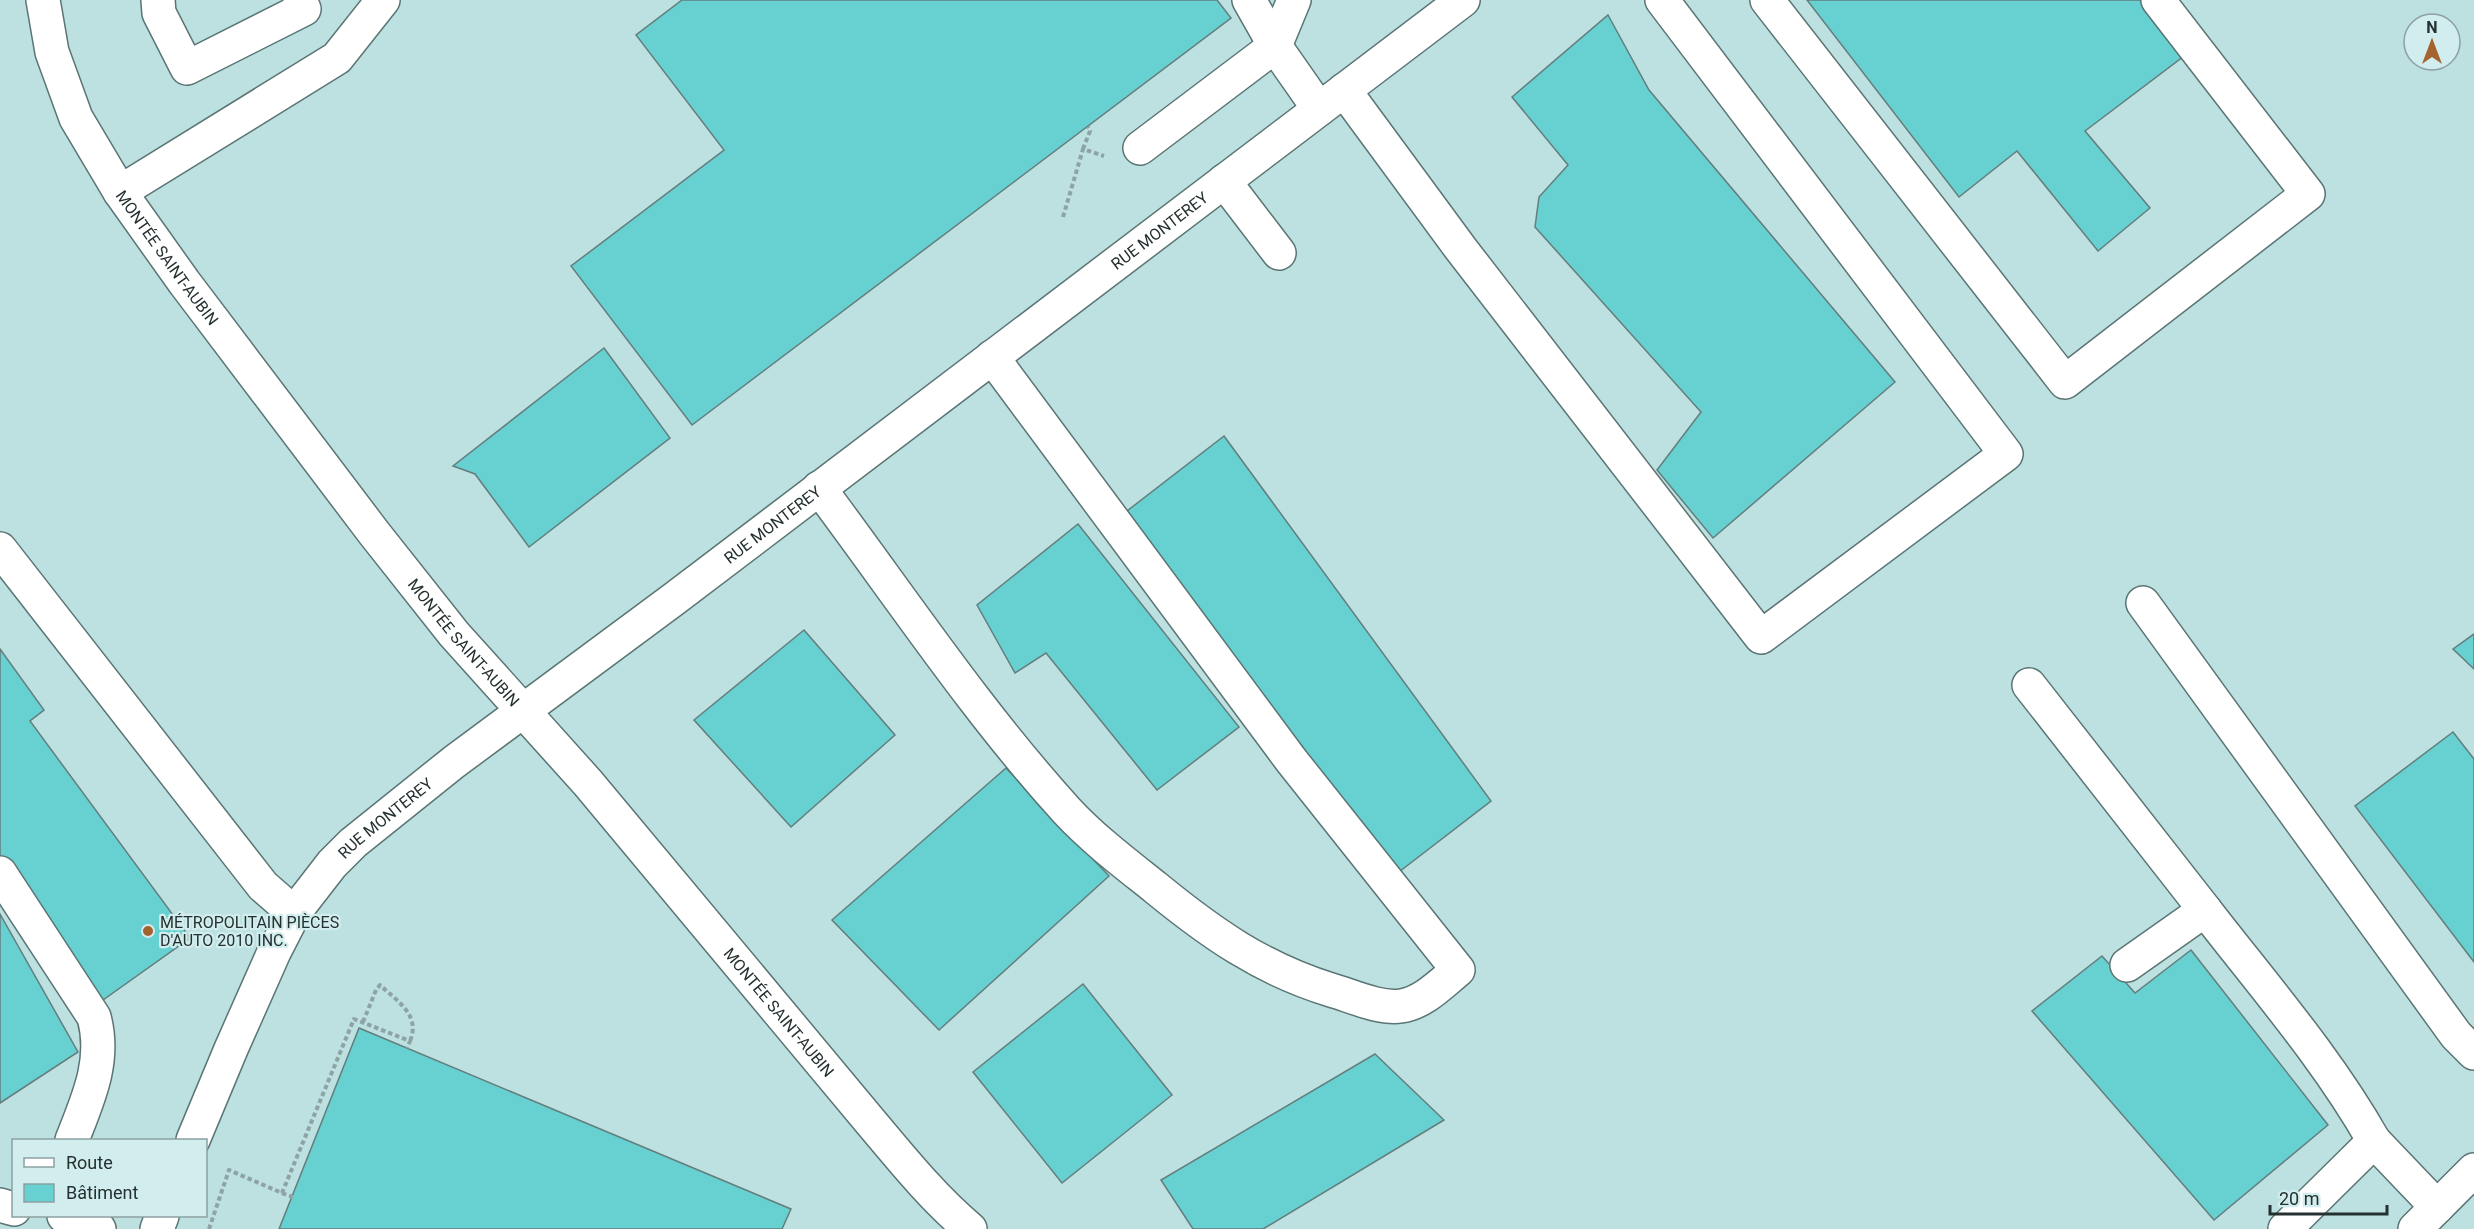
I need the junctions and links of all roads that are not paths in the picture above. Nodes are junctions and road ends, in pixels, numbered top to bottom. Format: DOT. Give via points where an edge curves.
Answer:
graph roads {
  1 [pos="43,0"];
  2 [pos="158,0"];
  3 [pos="300,0"];
  4 [pos="383,0"];
  5 [pos="1250,0"];
  6 [pos="1294,0"];
  7 [pos="1463,0"];
  8 [pos="1662,0"];
  9 [pos="1767,0"];
  10 [pos="2158,0"];
  11 [pos="1275,46"];
  12 [pos="1332,99"];
  13 [pos="1127,153"];
  14 [pos="1224,181"];
  15 [pos="120,192"];
  16 [pos="1279,253"];
  17 [pos="992,357"];
  18 [pos="819,488"];
  19 [pos="0,549"];
  20 [pos="2143,603"];
  21 [pos="2029,684"];
  22 [pos="523,712"];
  23 [pos="0,873"];
  24 [pos="2205,910"];
  25 [pos="294,914"];
  26 [pos="2127,965"];
  27 [pos="2474,1053"];
  28 [pos="72,1139"];
  29 [pos="193,1139"];
  30 [pos="2374,1141"];
  31 [pos="2474,1170"];
  32 [pos="69,1217"];
  33 [pos="2426,1218"];
  34 [pos="99,1229"];
  35 [pos="970,1229"];
  36 [pos="2285,1229"];
  1 -- 15 [label="street, MONTÉE SAINT-AUBIN" via="52,52 66,96 88,142"];
  2 -- 3 [label="street" via="159,13 187,68 304,9"];
  4 -- 15 [label="street" via="337,58"];
  5 -- 11 [label="street"];
  6 -- 11 [label="street"];
  7 -- 12 [label="street, RUE MONTEREY"];
  8 -- 12 [label="street" via="2006,454 1761,636 1461,249"];
  9 -- 10 [label="street" via="2065,382 2308,194"];
  11 -- 12 [label="street"];
  11 -- 13 [label="street"];
  12 -- 14 [label="street, RUE MONTEREY"];
  14 -- 16 [label="street"];
  14 -- 17 [label="street, RUE MONTEREY"];
  15 -- 22 [label="street, MONTÉE SAINT-AUBIN" via="374,533 454,634"];
  17 -- 18 [label="street, RUE MONTEREY"];
  17 -- 18 [label="street" via="1291,760 1458,970 1440,985 1417,1001 1401,1006 1376,1004 1309,983 1262,962 1203,926 1108,849 1061,804 1001,735"];
  18 -- 22 [label="street, RUE MONTEREY"];
  19 -- 25 [label="street" via="263,886"];
  20 -- 27 [label="street" via="2456,1035"];
  21 -- 24 [label="street"];
  22 -- 25 [label="street, RUE MONTEREY" via="354,843 332,864"];
  22 -- 35 [label="street, MONTÉE SAINT-AUBIN" via="588,783 875,1128"];
  23 -- 28 [label="street" via="94,1017 98,1031 97,1070"];
  24 -- 26 [label="street"];
  24 -- 30 [label="street" via="2321,1059"];
  25 -- 29 [label="street, RUE MONTEREY"];
  30 -- 33 [label="street"];
  30 -- 36 [label="street"];
  31 -- 33 [label="street"];
  32 -- 34 [label="street"];
}
